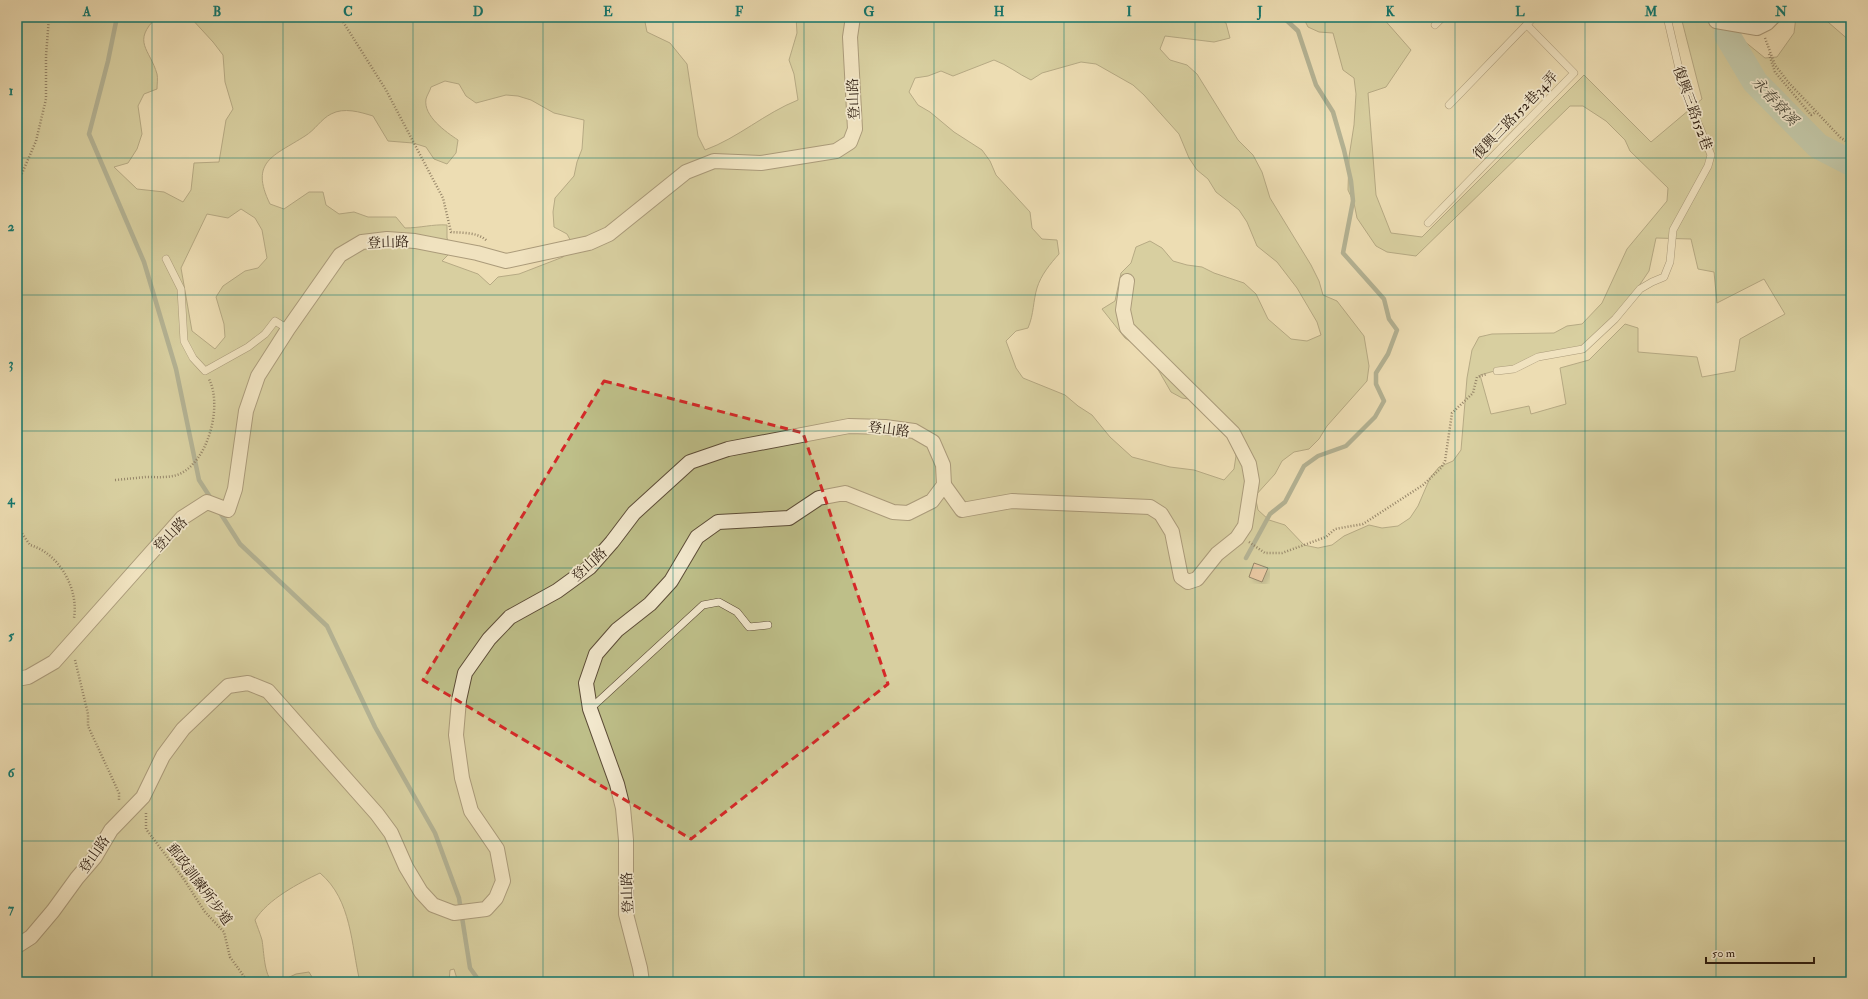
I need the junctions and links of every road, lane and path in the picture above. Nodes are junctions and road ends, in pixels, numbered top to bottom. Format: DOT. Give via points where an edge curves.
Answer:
graph roads {
  1 [pos="50,17"];
  2 [pos="340,17"];
  3 [pos="853,17"];
  4 [pos="1444,17"];
  5 [pos="1534,17"];
  6 [pos="1667,17"];
  7 [pos="1773,17"];
  8 [pos="1713,19"];
  9 [pos="1436,25"];
  10 [pos="1527,25"];
  11 [pos="1756,29"];
  12 [pos="1449,105"];
  13 [pos="1816,112"];
  14 [pos="1851,144"];
  15 [pos="17,185"];
  16 [pos="1428,223"];
  17 [pos="493,244"];
  18 [pos="166,259"];
  19 [pos="1127,281"];
  20 [pos="288,329"];
  21 [pos="1497,371"];
  22 [pos="205,372"];
  23 [pos="115,480"];
  24 [pos="944,485"];
  25 [pos="17,526"];
  26 [pos="1237,538"];
  27 [pos="73,620"];
  28 [pos="768,625"];
  29 [pos="62,654"];
  30 [pos="17,679"];
  31 [pos="590,709"];
  32 [pos="143,797"];
  33 [pos="117,807"];
  34 [pos="17,946"];
  35 [pos="248,982"];
  36 [pos="642,982"];
  1 -- 15 [label="path" via="46,56 46,99 36,141"];
  2 -- 17 [label="path" via="386,90 443,198 451,232 483,236"];
  3 -- 20 [label="street, 登山路" via="850,37 855,129 850,142 836,151 761,163 714,161 686,172 609,234 589,243 514,260 506,261 414,241 387,239 362,242 340,255"];
  4 -- 9 [label="lane"];
  5 -- 10 [label="lane"];
  6 -- 21 [label="lane, 復興三路152巷" via="1683,86 1710,155 1708,166 1673,230 1670,262 1664,277 1640,289 1615,319 1583,349 1538,357 1514,368"];
  7 -- 11 [label="street"];
  8 -- 11 [label="street"];
  10 -- 12 [label="lane"];
  10 -- 16 [label="lane, 復興三路152巷34弄" via="1574,73"];
  11 -- 13 [label="path" via="1775,65"];
  11 -- 13 [label="path" via="1775,72 1811,115"];
  13 -- 14 [label="path" via="1841,138"];
  18 -- 22 [label="lane" via="180,289 184,341 193,358"];
  19 -- 26 [label="street" via="1123,310 1127,328 1233,433 1249,464 1252,482 1248,510 1245,526"];
  20 -- 22 [label="lane" via="275,321 265,334 248,347"];
  20 -- 29 [label="street, 登山路" via="258,376 246,411 234,490 228,510 207,502 182,518"];
  21 -- 26 [label="path" via="1477,378 1473,394 1452,413 1445,461 1441,468 1423,485 1364,524 1335,529 1326,536 1282,553 1264,553 1250,542"];
  22 -- 23 [label="path" via="213,386 216,404 211,429 201,453 190,469 167,478"];
  24 -- 26 [label="street" via="962,510 1012,501 1150,507 1162,514 1172,532 1181,577 1188,582 1197,579 1217,554"];
  24 -- 31 [label="street, 登山路" via="932,501 908,513 893,512 845,493 819,498 789,518 718,522 697,537 671,581 650,604 617,630 596,654 586,683"];
  24 -- 32 [label="street, 登山路" via="943,465 933,442 914,431 849,426 728,449 690,462 634,513 590,567 557,591 510,617 489,638 465,673 459,700 456,735 462,778 471,811 497,849 503,880 496,898 486,909 461,912 432,905 418,886 391,833 377,814 268,691 248,683 228,686 183,729 163,756"];
  25 -- 27 [label="path" via="30,545 46,553 65,573 74,594"];
  28 -- 31 [label="lane" via="749,627 737,612 720,602 702,605"];
  29 -- 30 [label="street, 登山路" via="46,667 28,677"];
  29 -- 33 [label="path" via="68,659 74,659 88,714 88,726 119,793"];
  31 -- 36 [label="street, 登山路" via="624,808 626,914"];
  32 -- 34 [label="street, 登山路" via="111,830 95,857 76,878 53,911 30,937"];
  32 -- 35 [label="path, 郵政訓練所步道" via="146,829 205,912 224,932 230,957"];
}
